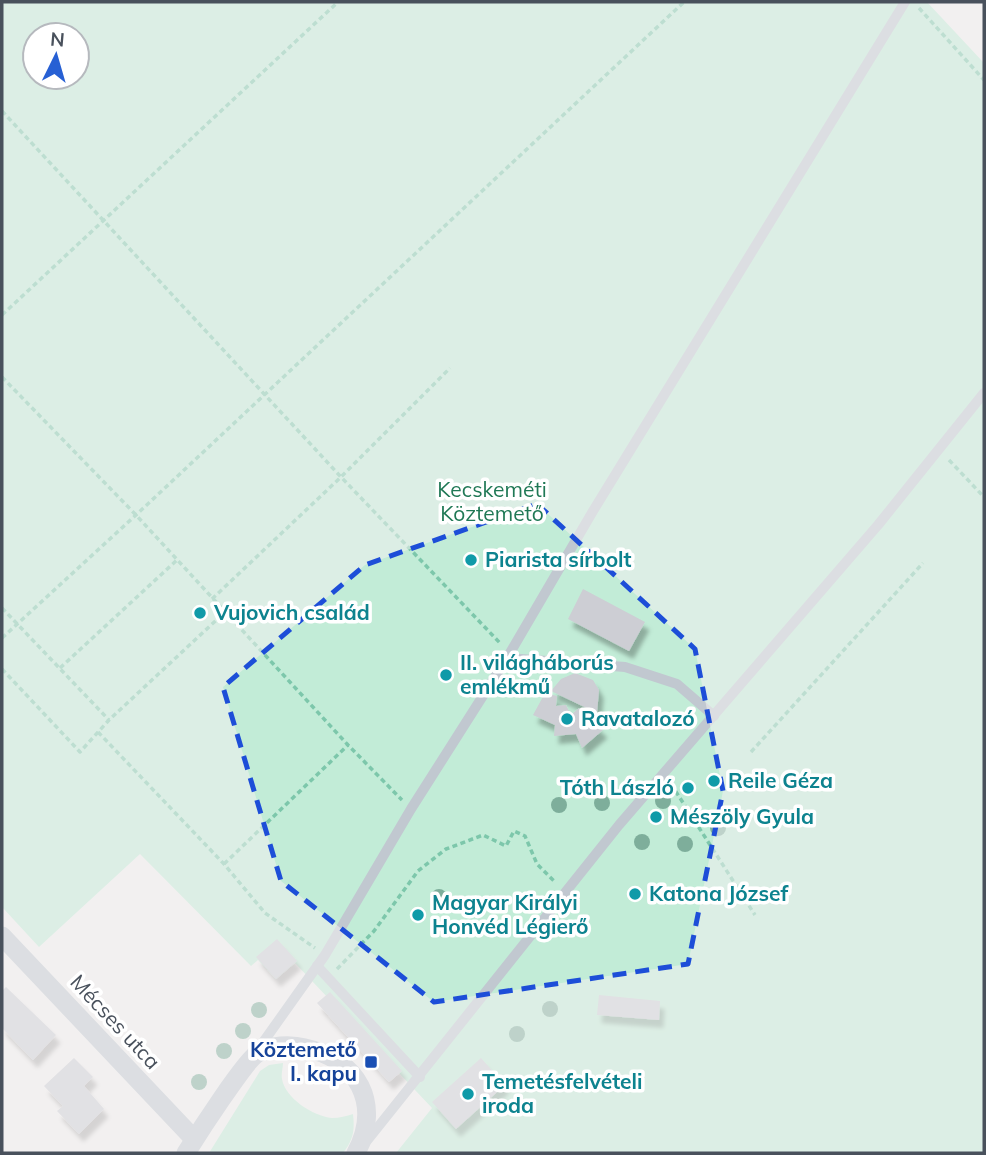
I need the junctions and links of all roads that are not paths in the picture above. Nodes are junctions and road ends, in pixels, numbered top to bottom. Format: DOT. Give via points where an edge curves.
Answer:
graph roads {
  1 [pos="905,2"];
  2 [pos="984,393"];
  3 [pos="508,656"];
  4 [pos="714,716"];
  5 [pos="2,936"];
  6 [pos="321,960"];
  7 [pos="254,1054"];
  8 [pos="420,1077"];
  9 [pos="190,1146"];
  10 [pos="356,1153"];
  1 -- 3 [label="lane"];
  2 -- 4 [label="lane"];
  3 -- 4 [label="lane" via="625,667 677,684"];
  3 -- 6 [label="lane"];
  4 -- 8 [label="lane" via="564,894"];
  5 -- 9 [label="street, Mécses utca"];
  6 -- 7 [label="lane"];
  6 -- 8 [label="lane"];
  7 -- 9 [label="street"];
  7 -- 10 [label="street" via="283,1045 298,1046 330,1056 346,1067 365,1100 367,1121"];
  8 -- 10 [label="lane"];
}
